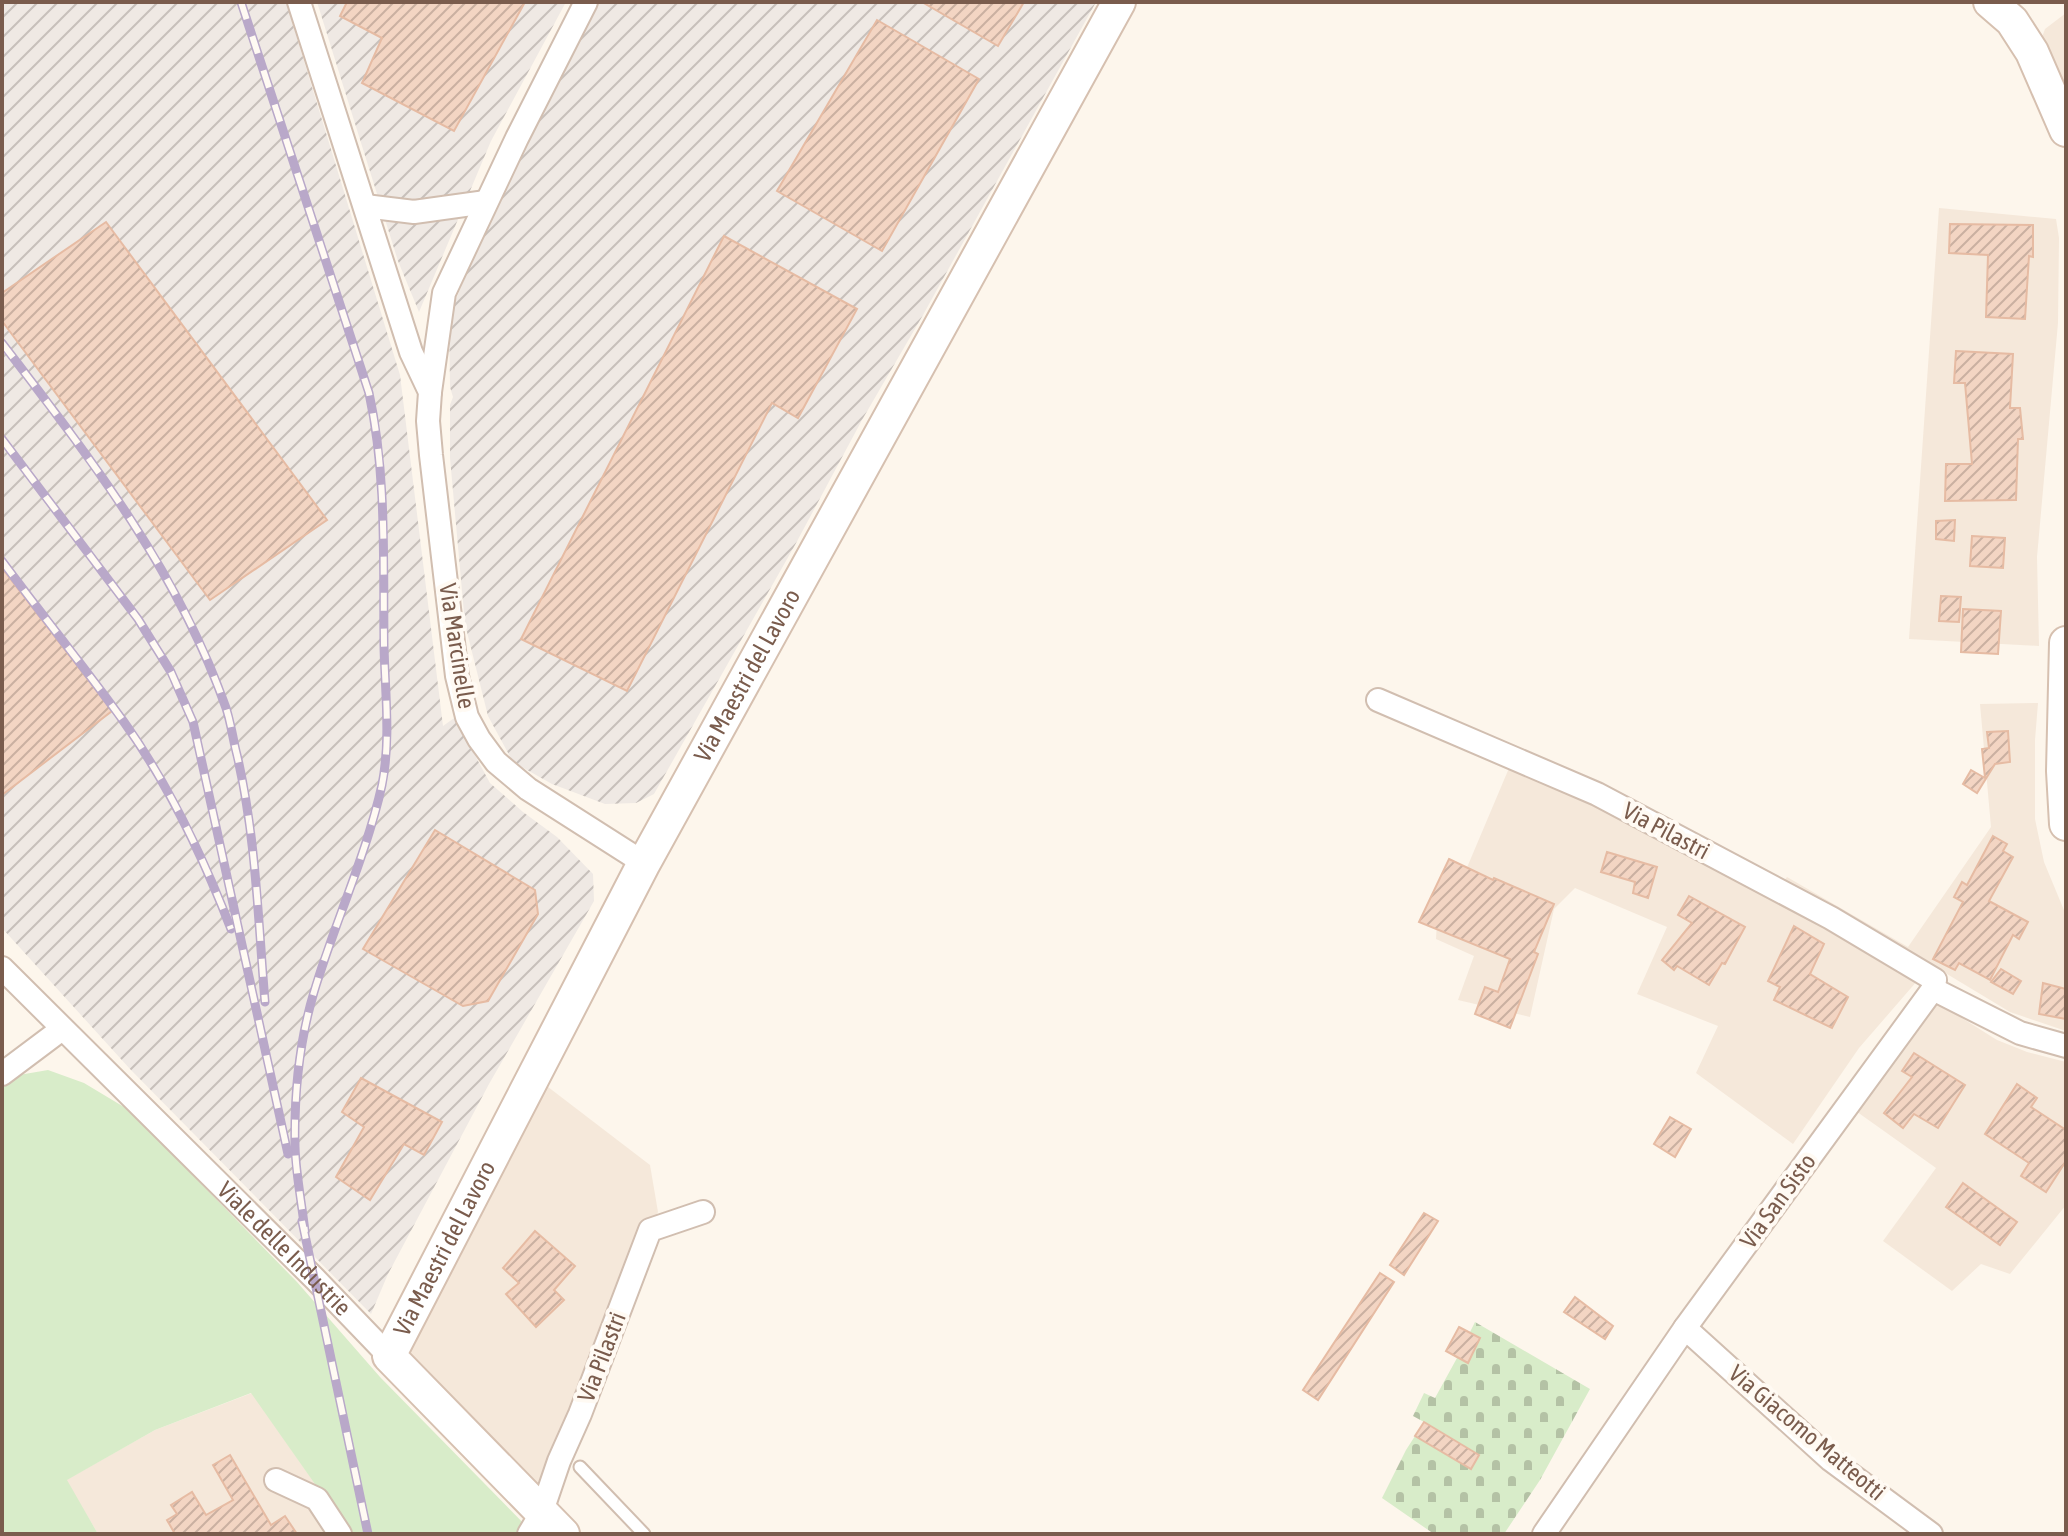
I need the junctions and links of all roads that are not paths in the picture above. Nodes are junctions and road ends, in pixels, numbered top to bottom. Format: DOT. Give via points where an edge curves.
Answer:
graph roads {
  1 [pos="299,2"];
  2 [pos="586,2"];
  3 [pos="1119,2"];
  4 [pos="1990,2"];
  5 [pos="2066,130"];
  6 [pos="486,202"];
  7 [pos="365,206"];
  8 [pos="430,392"];
  9 [pos="2066,643"];
  10 [pos="2065,686"];
  11 [pos="1378,700"];
  12 [pos="2066,824"];
  13 [pos="644,863"];
  14 [pos="2,968"];
  15 [pos="1933,989"];
  16 [pos="62,1029"];
  17 [pos="2066,1046"];
  18 [pos="2,1074"];
  19 [pos="703,1212"];
  20 [pos="1685,1328"];
  21 [pos="389,1356"];
  22 [pos="580,1467"];
  23 [pos="276,1480"];
  24 [pos="544,1527"];
  25 [pos="340,1534"];
  26 [pos="644,1534"];
  27 [pos="1544,1534"];
  28 [pos="1931,1534"];
  1 -- 7 [label="street, Via Marcinelle"];
  2 -- 6 [label="street, Via Marcinelle"];
  3 -- 13 [label="street, Via Maestri del Lavoro"];
  4 -- 5 [label="street" via="2012,21 2032,52"];
  6 -- 7 [label="street" via="414,212"];
  6 -- 8 [label="street, Via Marcinelle" via="444,293"];
  7 -- 8 [label="street, Via Marcinelle" via="411,352"];
  8 -- 13 [label="street, Via Marcinelle" via="437,502 457,676 467,717 496,762 528,789"];
  9 -- 10 [label="street"];
  10 -- 12 [label="street"];
  11 -- 15 [label="street, Via Pilastri" via="1597,794 1831,918 1935,980"];
  13 -- 21 [label="street, Via Maestri del Lavoro"];
  14 -- 16 [label="street, Viale delle Industrie"];
  15 -- 17 [label="street" via="2020,1033"];
  15 -- 20 [label="street, Via San Sisto"];
  16 -- 18 [label="street"];
  16 -- 21 [label="street, Viale delle Industrie"];
  19 -- 24 [label="street, Via Pilastri" via="650,1230 559,1461"];
  20 -- 27 [label="street, Via San Sisto"];
  20 -- 28 [label="street, Via Giacomo Matteotti" via="1831,1460"];
  21 -- 24 [label="street, Viale delle Industrie"];
  22 -- 26 [label="lane"];
  23 -- 25 [label="street" via="317,1499"];
}
